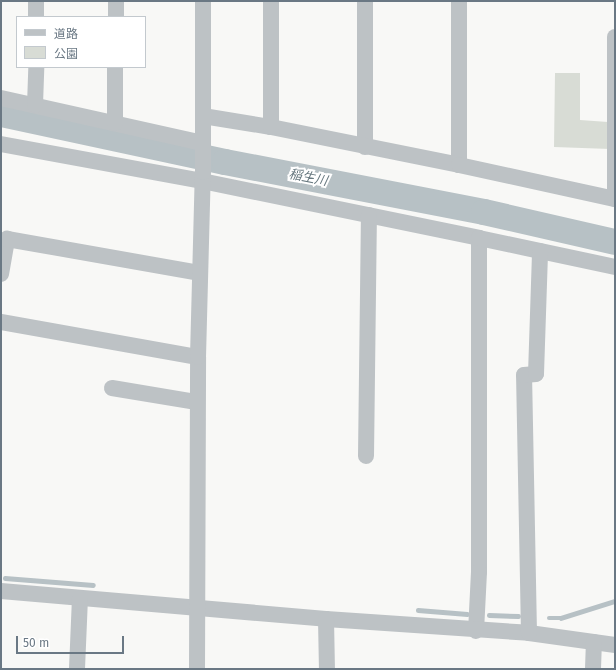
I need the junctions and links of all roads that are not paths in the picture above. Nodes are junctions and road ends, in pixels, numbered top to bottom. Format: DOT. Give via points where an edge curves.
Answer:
graph roads {
  1 [pos="36,1"];
  2 [pos="116,1"];
  3 [pos="203,1"];
  4 [pos="271,1"];
  5 [pos="365,1"];
  6 [pos="459,1"];
  7 [pos="36,16"];
  8 [pos="116,16"];
  9 [pos="615,37"];
  10 [pos="36,68"];
  11 [pos="115,68"];
  12 [pos="1,98"];
  13 [pos="35,105"];
  14 [pos="203,116"];
  15 [pos="115,123"];
  16 [pos="271,127"];
  17 [pos="1,144"];
  18 [pos="203,145"];
  19 [pos="365,147"];
  20 [pos="459,165"];
  21 [pos="202,176"];
  22 [pos="615,199"];
  23 [pos="369,215"];
  24 [pos="479,238"];
  25 [pos="540,251"];
  26 [pos="615,267"];
  27 [pos="199,273"];
  28 [pos="1,274"];
  29 [pos="1,322"];
  30 [pos="198,357"];
  31 [pos="112,388"];
  32 [pos="197,402"];
  33 [pos="366,456"];
  34 [pos="1,591"];
  35 [pos="80,598"];
  36 [pos="196,609"];
  37 [pos="326,619"];
  38 [pos="476,631"];
  39 [pos="529,633"];
  40 [pos="594,642"];
  41 [pos="615,645"];
  42 [pos="76,669"];
  43 [pos="197,669"];
  44 [pos="327,669"];
  45 [pos="593,669"];
  1 -- 7 [label="street"];
  2 -- 8 [label="street"];
  3 -- 14 [label="street"];
  4 -- 16 [label="street"];
  5 -- 19 [label="street"];
  6 -- 20 [label="street"];
  9 -- 22 [label="street"];
  10 -- 13 [label="street"];
  11 -- 15 [label="street"];
  12 -- 13 [label="street"];
  13 -- 15 [label="street"];
  14 -- 16 [label="street"];
  14 -- 18 [label="street"];
  15 -- 18 [label="street"];
  16 -- 19 [label="street"];
  17 -- 21 [label="street"];
  18 -- 21 [label="street"];
  19 -- 20 [label="street"];
  20 -- 22 [label="street"];
  21 -- 23 [label="street"];
  21 -- 27 [label="street"];
  23 -- 24 [label="street"];
  23 -- 33 [label="street"];
  24 -- 25 [label="street"];
  24 -- 38 [label="street" via="479,564"];
  25 -- 26 [label="street"];
  25 -- 39 [label="street" via="536,374 524,375"];
  27 -- 28 [label="street" via="6,239"];
  27 -- 30 [label="street"];
  29 -- 30 [label="street"];
  30 -- 32 [label="street"];
  31 -- 32 [label="street"];
  32 -- 36 [label="street"];
  34 -- 35 [label="street"];
  35 -- 36 [label="street"];
  35 -- 42 [label="street"];
  36 -- 37 [label="street"];
  36 -- 43 [label="street"];
  37 -- 38 [label="street"];
  37 -- 44 [label="street"];
  38 -- 39 [label="street"];
  39 -- 40 [label="street"];
  40 -- 41 [label="street"];
  40 -- 45 [label="street"];
}
